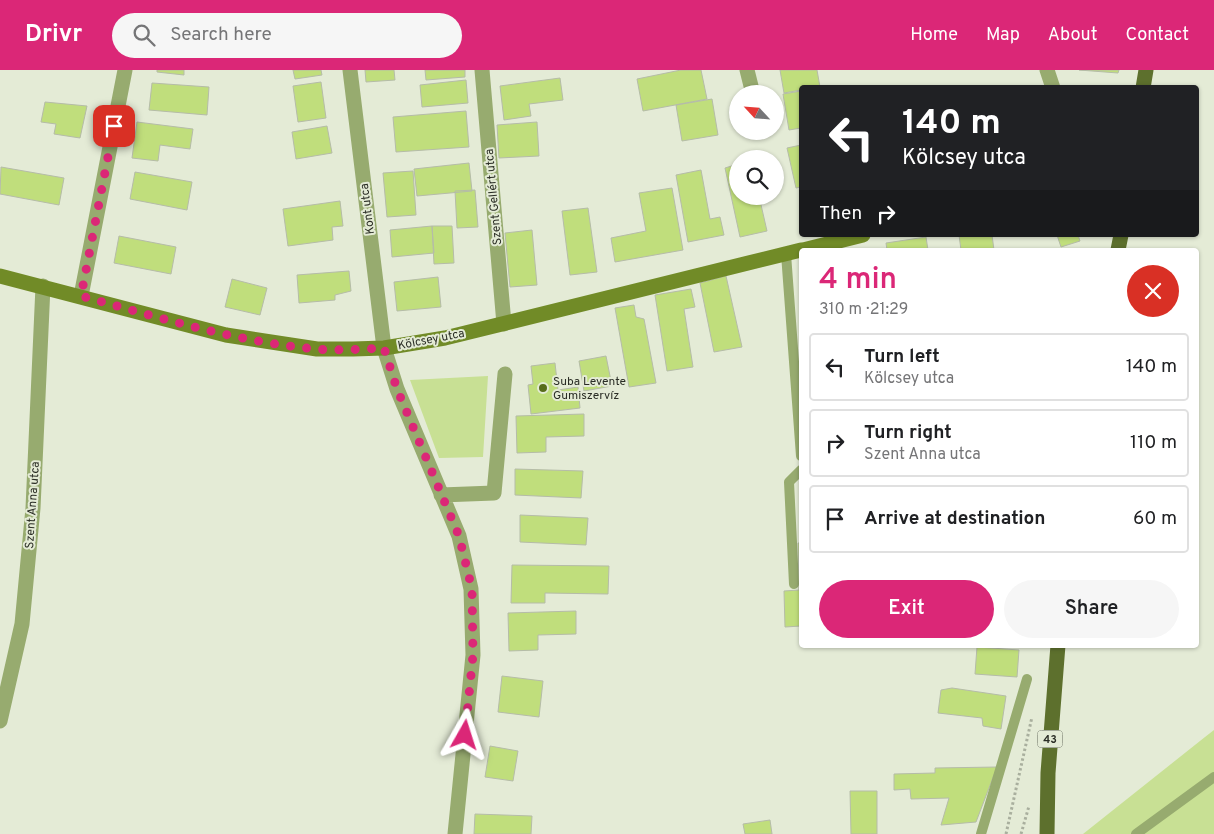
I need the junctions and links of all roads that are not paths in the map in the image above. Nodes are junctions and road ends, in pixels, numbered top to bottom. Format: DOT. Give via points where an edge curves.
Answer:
graph roads {
  1 [pos="125,70"];
  2 [pos="350,70"];
  3 [pos="482,70"];
  4 [pos="747,70"];
  5 [pos="1047,70"];
  6 [pos="1146,70"];
  7 [pos="751,85"];
  8 [pos="1052,85"];
  9 [pos="1144,85"];
  10 [pos="855,237"];
  11 [pos="810,248"];
  12 [pos="799,251"];
  13 [pos="786,254"];
  14 [pos="0,276"];
  15 [pos="43,286"];
  16 [pos="81,296"];
  17 [pos="504,324"];
  18 [pos="384,348"];
  19 [pos="505,374"];
  20 [pos="799,429"];
  21 [pos="799,472"];
  22 [pos="442,495"];
  23 [pos="794,584"];
  24 [pos="1058,648"];
  25 [pos="1027,680"];
  26 [pos="0,721"];
  27 [pos="1214,777"];
  28 [pos="455,834"];
  29 [pos="981,834"];
  30 [pos="1047,834"];
  31 [pos="1136,834"];
  1 -- 16 [label="street"];
  2 -- 18 [label="street, Kont utca"];
  3 -- 17 [label="street, Szent Gellért utca"];
  4 -- 7 [label="street"];
  5 -- 8 [label="street"];
  6 -- 9 [label="main road"];
  10 -- 11 [label="main road, Kölcsey utca"];
  12 -- 13 [label="main road, Kölcsey utca"];
  13 -- 17 [label="main road, Kölcsey utca"];
  13 -- 20 [label="lane"];
  14 -- 15 [label="main road, Kölcsey utca"];
  15 -- 16 [label="main road, Kölcsey utca"];
  15 -- 26 [label="street, Szent Anna utca" via="33,508 22,624"];
  16 -- 18 [label="main road, Kölcsey utca" via="226,335 279,345 317,349"];
  17 -- 18 [label="main road, Kölcsey utca"];
  18 -- 22 [label="street" via="397,389"];
  19 -- 22 [label="street" via="494,493"];
  21 -- 23 [label="lane" via="789,482"];
  22 -- 28 [label="street" via="459,536 472,589 473,655"];
  24 -- 30 [label="main road, 43" via="1048,773"];
  25 -- 29 [label="lane"];
  27 -- 31 [label="lane"];
}
